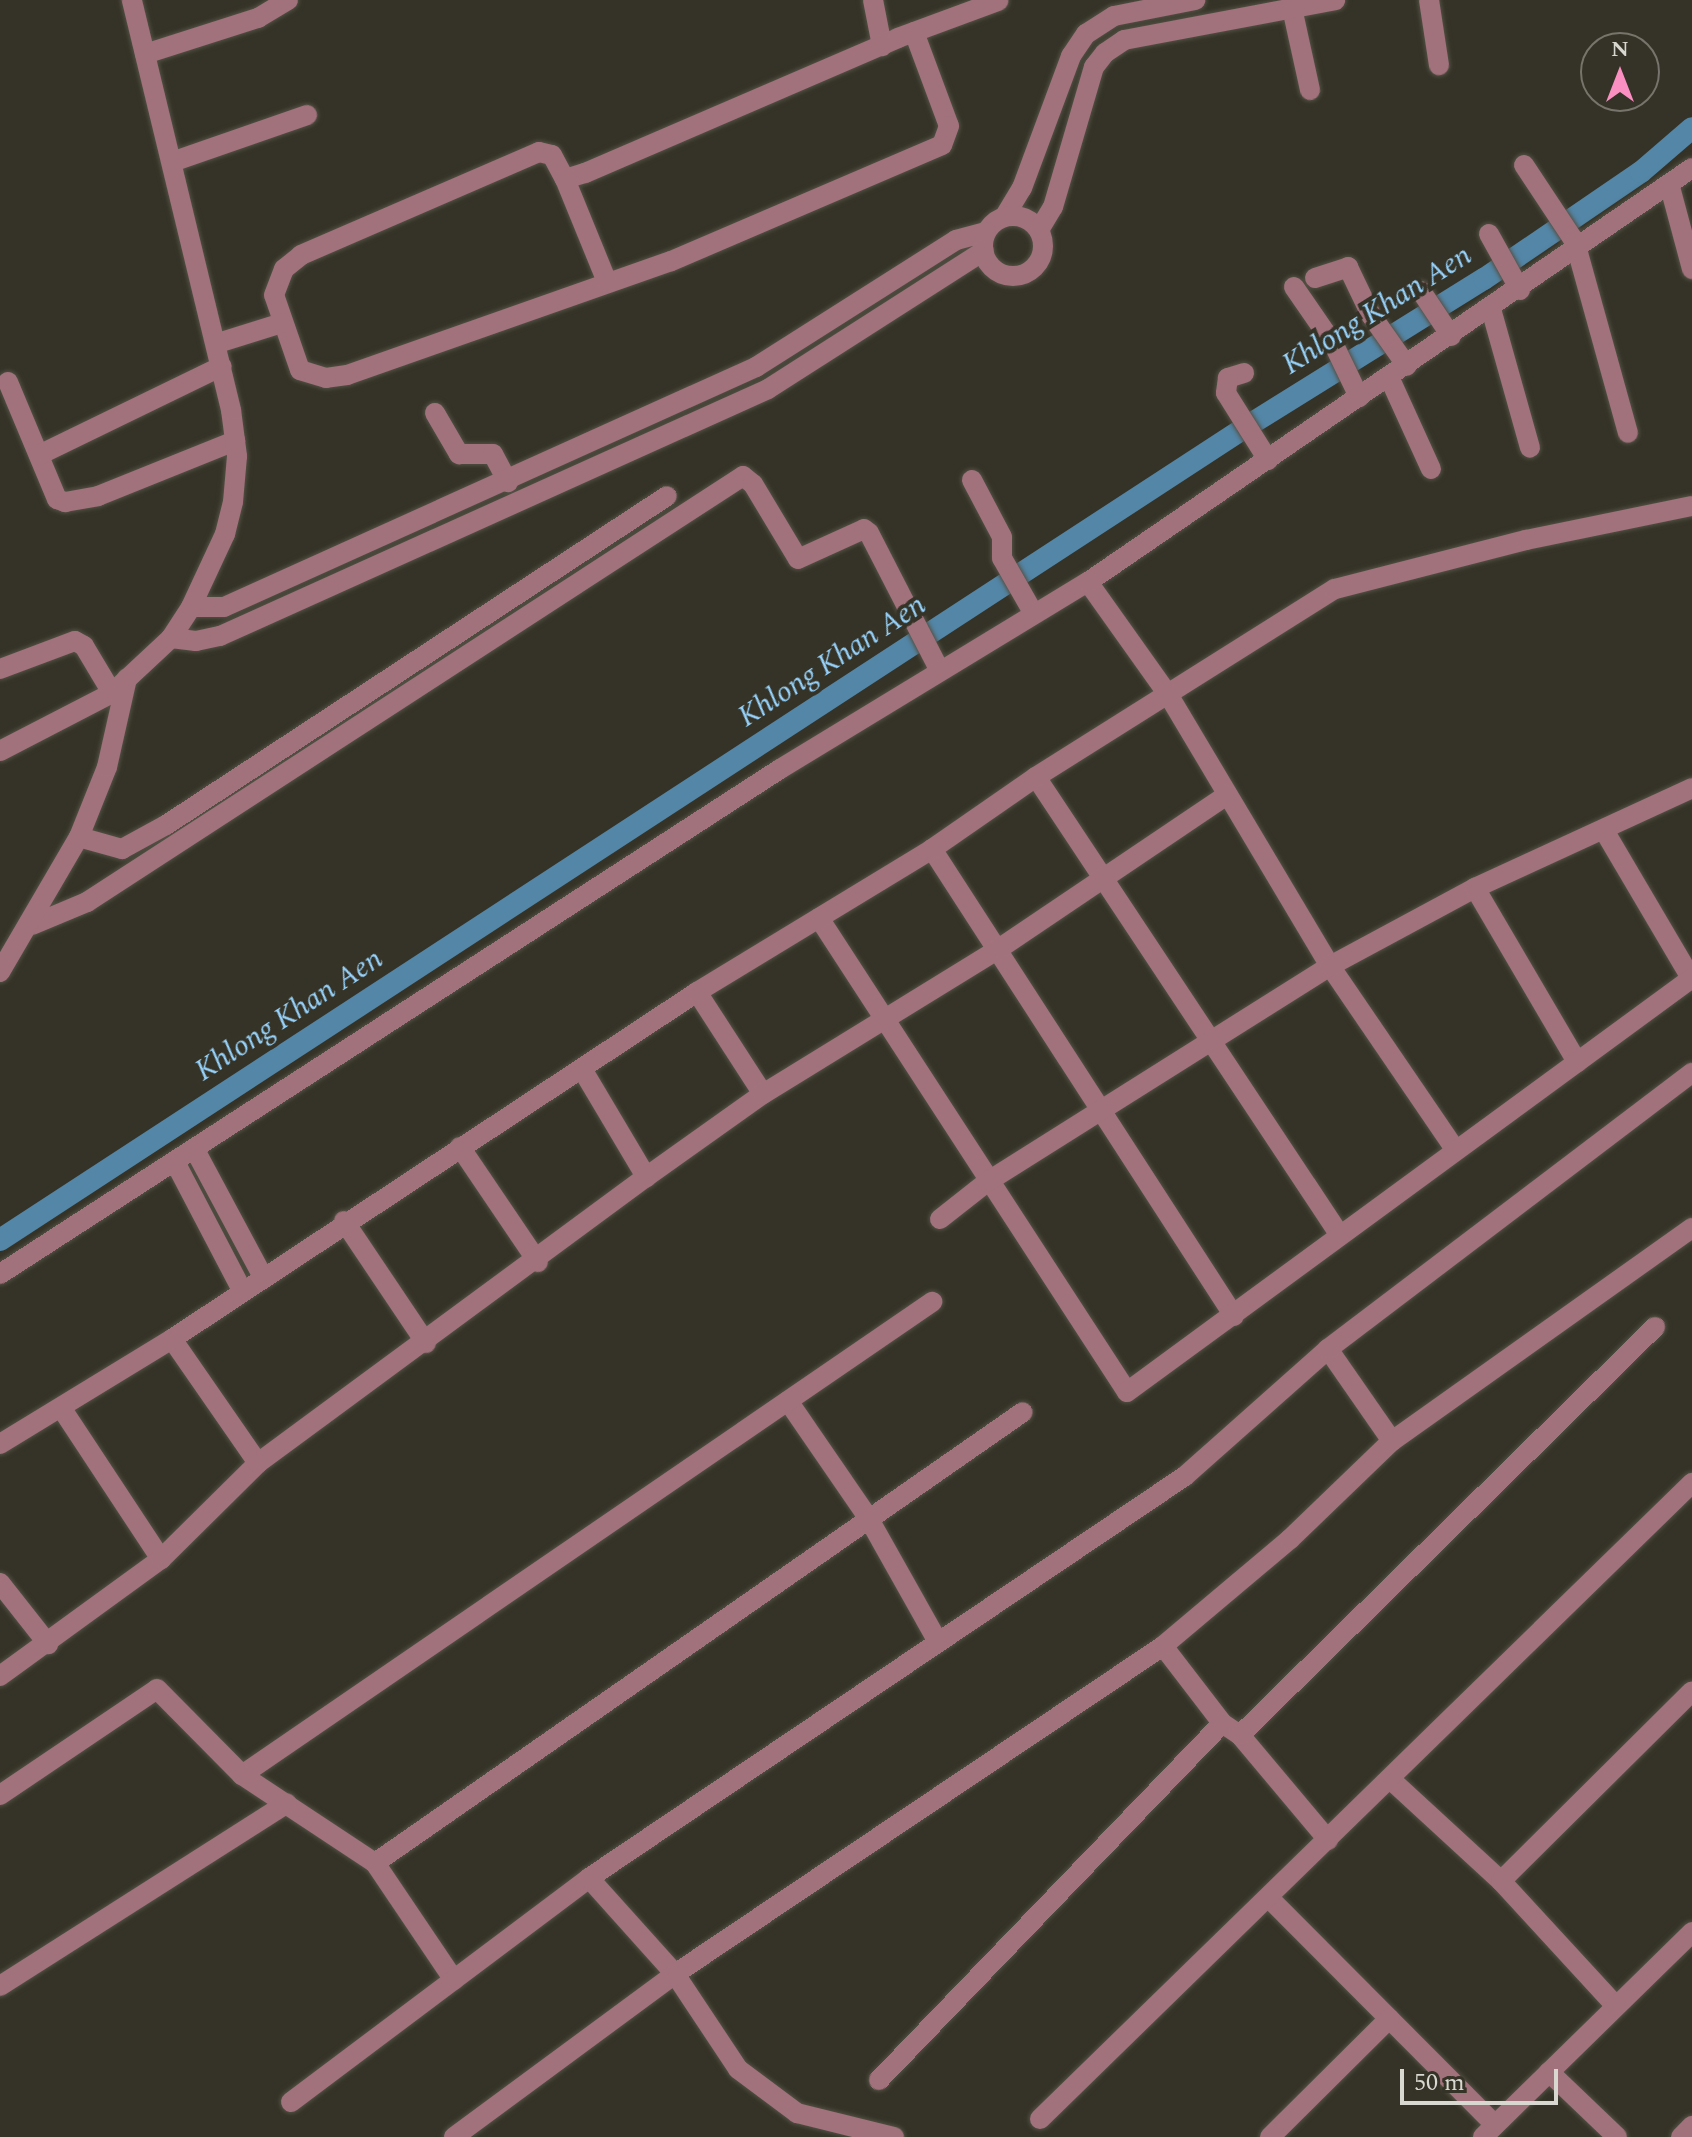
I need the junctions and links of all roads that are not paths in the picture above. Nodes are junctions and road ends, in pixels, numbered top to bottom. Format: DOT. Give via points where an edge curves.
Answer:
graph roads {
  1 [pos="132,0"];
  2 [pos="288,0"];
  3 [pos="873,0"];
  4 [pos="1195,0"];
  5 [pos="1335,0"];
  6 [pos="1429,0"];
  7 [pos="998,1"];
  8 [pos="1292,8"];
  9 [pos="914,32"];
  10 [pos="882,46"];
  11 [pos="145,54"];
  12 [pos="1439,65"];
  13 [pos="1310,90"];
  14 [pos="307,115"];
  15 [pos="172,162"];
  16 [pos="1524,165"];
  17 [pos="1692,168"];
  18 [pos="565,179"];
  19 [pos="1670,187"];
  20 [pos="1005,216"];
  21 [pos="1039,230"];
  22 [pos="1492,239"];
  23 [pos="985,241"];
  24 [pos="1576,246"];
  25 [pos="1692,269"];
  26 [pos="1315,278"];
  27 [pos="607,282"];
  28 [pos="1517,286"];
  29 [pos="1294,287"];
  30 [pos="1421,291"];
  31 [pos="1491,309"];
  32 [pos="282,323"];
  33 [pos="1446,329"];
  34 [pos="218,343"];
  35 [pos="222,366"];
  36 [pos="1407,366"];
  37 [pos="756,367"];
  38 [pos="1244,373"];
  39 [pos="1389,377"];
  40 [pos="8,382"];
  41 [pos="1354,388"];
  42 [pos="768,389"];
  43 [pos="435,413"];
  44 [pos="1628,433"];
  45 [pos="235,441"];
  46 [pos="1530,448"];
  47 [pos="39,455"];
  48 [pos="1268,460"];
  49 [pos="550,464"];
  50 [pos="1431,469"];
  51 [pos="972,480"];
  52 [pos="508,482"];
  53 [pos="561,486"];
  54 [pos="667,496"];
  55 [pos="1692,506"];
  56 [pos="1088,582"];
  57 [pos="191,607"];
  58 [pos="1029,608"];
  59 [pos="171,638"];
  60 [pos="0,669"];
  61 [pos="940,671"];
  62 [pos="127,678"];
  63 [pos="112,693"];
  64 [pos="1169,696"];
  65 [pos="0,751"];
  66 [pos="1036,777"];
  67 [pos="1692,788"];
  68 [pos="1227,795"];
  69 [pos="1605,832"];
  70 [pos="79,837"];
  71 [pos="932,849"];
  72 [pos="1104,879"];
  73 [pos="1475,888"];
  74 [pos="819,918"];
  75 [pos="32,925"];
  76 [pos="1000,948"];
  77 [pos="1330,966"];
  78 [pos="0,972"];
  79 [pos="1692,978"];
  80 [pos="697,992"];
  81 [pos="885,1021"];
  82 [pos="1211,1040"];
  83 [pos="1577,1062"];
  84 [pos="582,1069"];
  85 [pos="1692,1073"];
  86 [pos="763,1094"];
  87 [pos="1100,1112"];
  88 [pos="460,1147"];
  89 [pos="1455,1149"];
  90 [pos="195,1150"];
  91 [pos="175,1162"];
  92 [pos="646,1177"];
  93 [pos="987,1182"];
  94 [pos="940,1219"];
  95 [pos="344,1221"];
  96 [pos="1692,1228"];
  97 [pos="1339,1234"];
  98 [pos="538,1262"];
  99 [pos="1,1272"];
  100 [pos="263,1277"];
  101 [pos="242,1290"];
  102 [pos="932,1302"];
  103 [pos="1234,1316"];
  104 [pos="1655,1327"];
  105 [pos="172,1339"];
  106 [pos="426,1343"];
  107 [pos="1328,1349"];
  108 [pos="788,1401"];
  109 [pos="62,1409"];
  110 [pos="1023,1412"];
  111 [pos="1392,1441"];
  112 [pos="0,1444"];
  113 [pos="258,1463"];
  114 [pos="1692,1483"];
  115 [pos="869,1519"];
  116 [pos="161,1559"];
  117 [pos="0,1583"];
  118 [pos="938,1642"];
  119 [pos="48,1644"];
  120 [pos="1163,1646"];
  121 [pos="0,1676"];
  122 [pos="1692,1691"];
  123 [pos="1222,1723"];
  124 [pos="1240,1735"];
  125 [pos="242,1775"];
  126 [pos="1390,1779"];
  127 [pos="0,1795"];
  128 [pos="287,1803"];
  129 [pos="1328,1840"];
  130 [pos="375,1863"];
  131 [pos="589,1878"];
  132 [pos="1501,1881"];
  133 [pos="1269,1898"];
  134 [pos="1692,1932"];
  135 [pos="675,1974"];
  136 [pos="454,1980"];
  137 [pos="0,1986"];
  138 [pos="1616,2006"];
  139 [pos="1389,2019"];
  140 [pos="1549,2072"];
  141 [pos="879,2080"];
  142 [pos="291,2102"];
  143 [pos="1040,2119"];
  144 [pos="1692,2126"];
  145 [pos="1489,2131"];
  146 [pos="454,2137"];
  147 [pos="894,2137"];
  148 [pos="1270,2137"];
  149 [pos="1617,2137"];
  150 [pos="1681,2137"];
  1 -- 11 [label="street"];
  2 -- 11 [label="street" via="258,18"];
  3 -- 10 [label="street"];
  4 -- 20 [label="street" via="1114,16 1086,34 1071,56 1022,188"];
  5 -- 8 [label="street"];
  6 -- 12 [label="street"];
  7 -- 9 [label="street"];
  8 -- 13 [label="street"];
  8 -- 21 [label="street" via="1124,40 1105,53 1094,67 1053,207"];
  9 -- 10 [label="street"];
  9 -- 27 [label="street" via="949,126 942,145 671,261"];
  10 -- 18 [label="street"];
  11 -- 15 [label="street"];
  14 -- 15 [label="street"];
  15 -- 34 [label="street"];
  16 -- 24 [label="street"];
  17 -- 19 [label="street"];
  18 -- 27 [label="street"];
  18 -- 32 [label="street" via="552,155 539,152 301,255 284,269 275,286"];
  19 -- 24 [label="street"];
  19 -- 25 [label="street"];
  20 -- 21 [label="street"];
  20 -- 23 [label="street"];
  21 -- 23 [label="street" via="1040,258 1026,274 999,272"];
  22 -- 28 [label="street"];
  23 -- 37 [label="street" via="956,240"];
  23 -- 42 [label="street"];
  24 -- 28 [label="street"];
  24 -- 44 [label="street"];
  26 -- 36 [label="street" via="1348,267 1371,315"];
  27 -- 32 [label="street" via="339,377 300,370"];
  28 -- 31 [label="street"];
  29 -- 41 [label="street" via="1334,345"];
  30 -- 33 [label="street"];
  31 -- 33 [label="street"];
  31 -- 46 [label="street"];
  32 -- 34 [label="street"];
  33 -- 36 [label="street"];
  34 -- 35 [label="street"];
  35 -- 45 [label="street"];
  35 -- 47 [label="street"];
  36 -- 39 [label="street"];
  37 -- 42 [label="street"];
  37 -- 49 [label="street"];
  38 -- 48 [label="street" via="1224,383 1235,412"];
  39 -- 41 [label="street"];
  39 -- 50 [label="street"];
  40 -- 47 [label="street"];
  41 -- 48 [label="street"];
  42 -- 53 [label="street"];
  43 -- 52 [label="street" via="459,454 493,454"];
  45 -- 47 [label="street" via="76,503 57,499"];
  45 -- 57 [label="street" via="233,502 225,534"];
  48 -- 56 [label="street"];
  49 -- 52 [label="street"];
  49 -- 53 [label="street"];
  51 -- 58 [label="street" via="1002,537 1002,558"];
  52 -- 57 [label="street" via="224,607"];
  53 -- 59 [label="street" via="220,636 196,641"];
  54 -- 70 [label="street" via="166,825 122,849"];
  55 -- 64 [label="street" via="1512,543 1335,589"];
  56 -- 58 [label="street"];
  56 -- 64 [label="street"];
  57 -- 59 [label="street"];
  58 -- 61 [label="street"];
  59 -- 62 [label="street"];
  60 -- 63 [label="street" via="75,641 84,646"];
  61 -- 75 [label="street" via="876,542 864,529 798,559 743,476 87,902"];
  61 -- 90 [label="street" via="766,778"];
  62 -- 63 [label="street"];
  62 -- 70 [label="street" via="107,767"];
  63 -- 65 [label="street"];
  64 -- 66 [label="street"];
  64 -- 68 [label="street"];
  66 -- 71 [label="street"];
  66 -- 72 [label="street"];
  67 -- 69 [label="street"];
  68 -- 72 [label="street"];
  68 -- 77 [label="street"];
  69 -- 73 [label="street"];
  69 -- 79 [label="street"];
  70 -- 75 [label="street"];
  71 -- 74 [label="street"];
  71 -- 76 [label="street"];
  72 -- 76 [label="street"];
  72 -- 82 [label="street"];
  73 -- 77 [label="street"];
  73 -- 83 [label="street"];
  74 -- 80 [label="street"];
  74 -- 81 [label="street"];
  75 -- 78 [label="street"];
  76 -- 81 [label="street"];
  76 -- 87 [label="street"];
  77 -- 82 [label="street"];
  77 -- 89 [label="street"];
  79 -- 83 [label="street"];
  80 -- 84 [label="street"];
  80 -- 86 [label="street"];
  81 -- 86 [label="street"];
  81 -- 93 [label="street"];
  82 -- 87 [label="street"];
  82 -- 97 [label="street"];
  83 -- 89 [label="street"];
  84 -- 88 [label="street"];
  84 -- 92 [label="street"];
  85 -- 107 [label="street"];
  86 -- 92 [label="street"];
  87 -- 93 [label="street"];
  87 -- 103 [label="street"];
  88 -- 95 [label="street"];
  88 -- 98 [label="street"];
  89 -- 97 [label="street"];
  90 -- 91 [label="street"];
  90 -- 100 [label="street"];
  91 -- 99 [label="street"];
  91 -- 101 [label="street"];
  92 -- 98 [label="street"];
  93 -- 94 [label="street"];
  93 -- 103 [label="street" via="1127,1392"];
  95 -- 100 [label="street"];
  95 -- 106 [label="street"];
  96 -- 111 [label="street"];
  97 -- 103 [label="street"];
  98 -- 106 [label="street"];
  100 -- 101 [label="street"];
  101 -- 105 [label="street"];
  102 -- 108 [label="street"];
  104 -- 124 [label="street"];
  105 -- 109 [label="street"];
  105 -- 113 [label="street"];
  106 -- 113 [label="street"];
  107 -- 111 [label="street"];
  107 -- 118 [label="street" via="1185,1476"];
  108 -- 115 [label="street"];
  108 -- 125 [label="street"];
  109 -- 112 [label="street"];
  109 -- 116 [label="street"];
  110 -- 115 [label="street"];
  111 -- 120 [label="street" via="1290,1539"];
  113 -- 116 [label="street"];
  114 -- 126 [label="street"];
  115 -- 118 [label="street"];
  115 -- 130 [label="street"];
  116 -- 119 [label="street"];
  117 -- 119 [label="street"];
  118 -- 131 [label="street"];
  119 -- 121 [label="street"];
  120 -- 123 [label="street"];
  120 -- 135 [label="street"];
  122 -- 132 [label="street"];
  123 -- 124 [label="street"];
  123 -- 141 [label="street"];
  124 -- 129 [label="street"];
  125 -- 127 [label="street" via="157,1689"];
  125 -- 128 [label="street"];
  126 -- 129 [label="street"];
  126 -- 132 [label="street"];
  128 -- 130 [label="street"];
  128 -- 137 [label="street"];
  129 -- 133 [label="street"];
  130 -- 136 [label="street"];
  131 -- 135 [label="street"];
  131 -- 136 [label="street"];
  132 -- 138 [label="street"];
  133 -- 139 [label="street"];
  133 -- 143 [label="street"];
  134 -- 138 [label="street"];
  135 -- 146 [label="street"];
  135 -- 147 [label="street" via="738,2069 797,2113"];
  136 -- 142 [label="street"];
  138 -- 140 [label="street"];
  139 -- 145 [label="street"];
  139 -- 148 [label="street"];
  140 -- 145 [label="street"];
  140 -- 149 [label="street"];
  144 -- 150 [label="street"];
}
